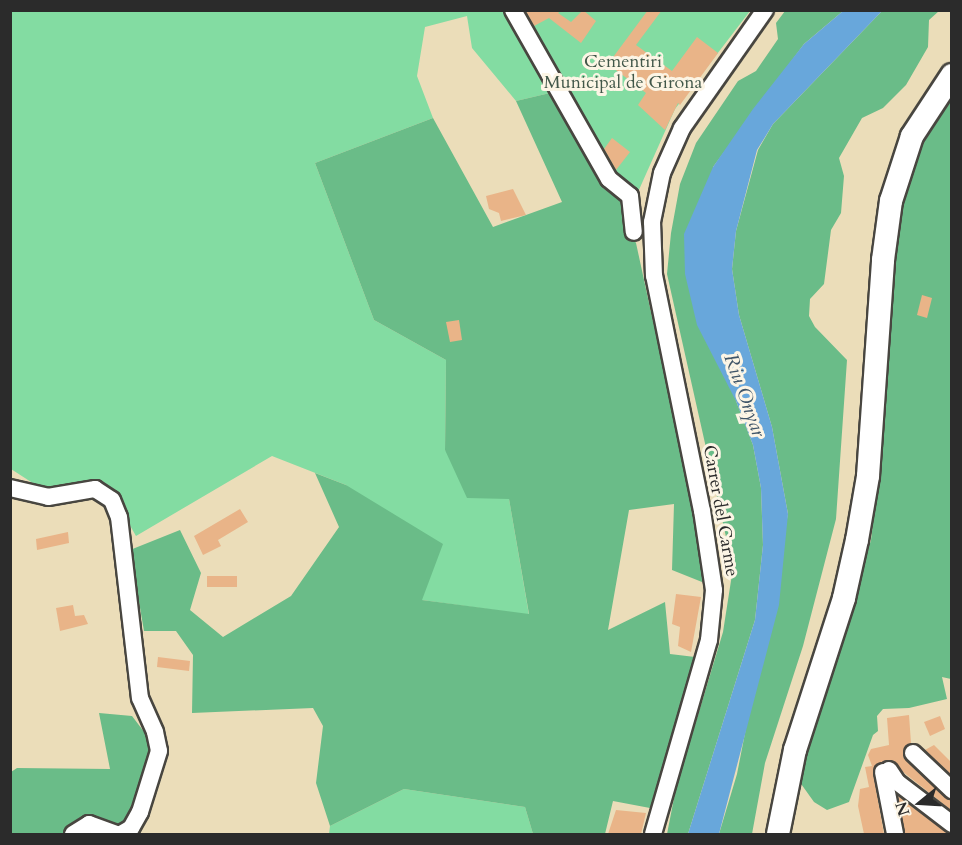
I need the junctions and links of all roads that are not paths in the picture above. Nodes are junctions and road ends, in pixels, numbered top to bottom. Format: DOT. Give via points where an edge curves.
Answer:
graph roads {
  1 [pos="513,10"];
  2 [pos="765,10"];
  3 [pos="951,75"];
  4 [pos="633,232"];
  5 [pos="10,488"];
  6 [pos="914,753"];
  7 [pos="901,786"];
  8 [pos="951,790"];
  9 [pos="889,798"];
  10 [pos="951,824"];
  11 [pos="73,834"];
  12 [pos="119,834"];
  13 [pos="653,834"];
  14 [pos="778,834"];
  15 [pos="895,834"];
  1 -- 4 [label="street" via="609,179 630,196"];
  2 -- 13 [label="street, Carrer del Carme" via="700,101 670,153 655,199 652,262 709,546 714,590 709,640"];
  3 -- 14 [label="main road" via="912,136 891,201 883,260 872,444 859,530 844,598 795,750"];
  5 -- 12 [label="street" via="48,497 95,489 112,500 118,517 140,698 159,751 140,812 131,828"];
  6 -- 8 [label="street"];
  7 -- 9 [label="street"];
  7 -- 9 [label="street" via="886,771"];
  7 -- 10 [label="street"];
  9 -- 15 [label="street"];
  11 -- 12 [label="street" via="89,824"];
}
